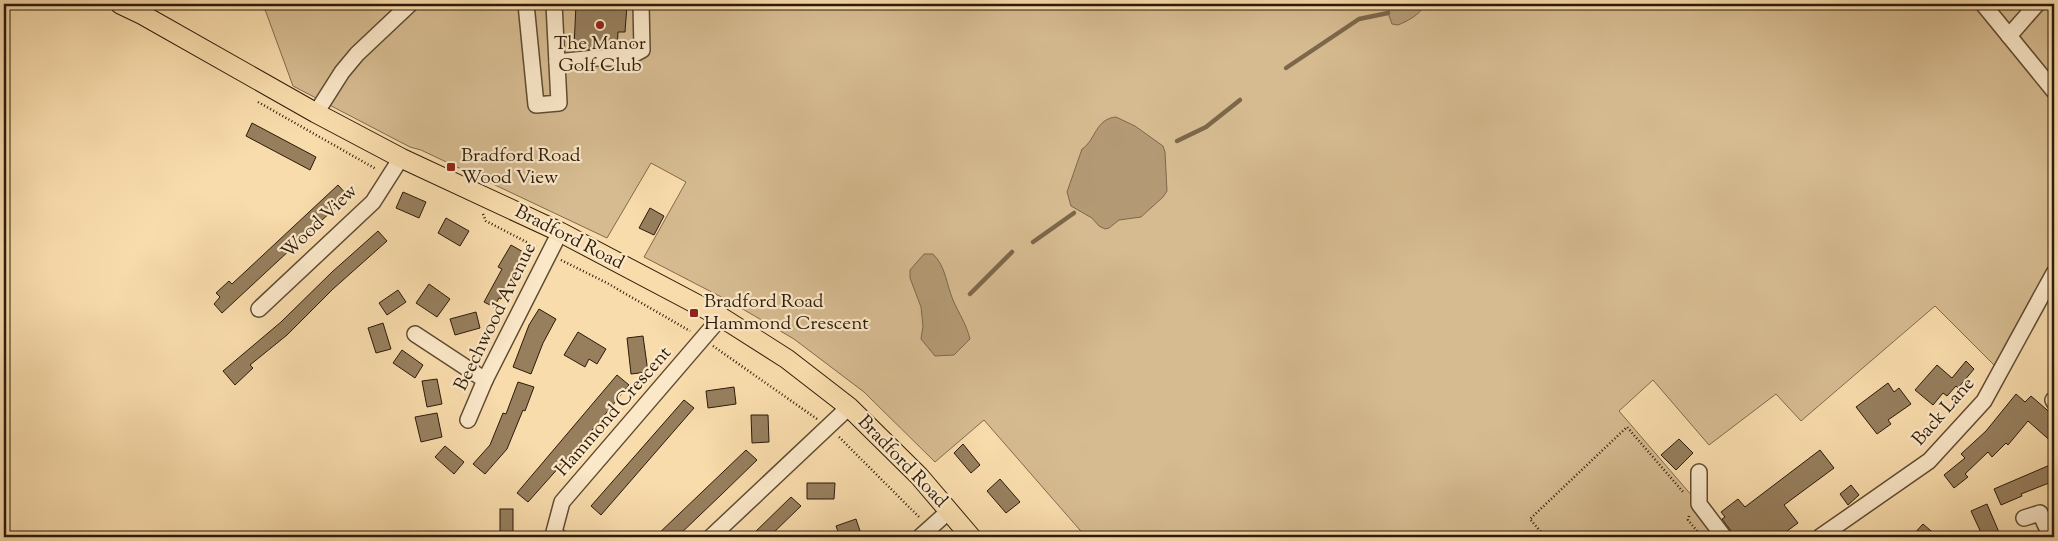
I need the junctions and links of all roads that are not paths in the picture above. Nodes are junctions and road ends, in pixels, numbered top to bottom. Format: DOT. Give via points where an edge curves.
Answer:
graph roads {
  1 [pos="120,4"];
  2 [pos="410,4"];
  3 [pos="526,4"];
  4 [pos="554,4"];
  5 [pos="640,4"];
  6 [pos="1984,4"];
  7 [pos="2037,4"];
  8 [pos="2009,36"];
  9 [pos="557,62"];
  10 [pos="2054,91"];
  11 [pos="316,113"];
  12 [pos="401,158"];
  13 [pos="560,232"];
  14 [pos="2054,272"];
  15 [pos="259,308"];
  16 [pos="721,318"];
  17 [pos="415,334"];
  18 [pos="485,380"];
  19 [pos="849,407"];
  20 [pos="468,420"];
  21 [pos="1699,472"];
  22 [pos="2047,510"];
  23 [pos="949,511"];
  24 [pos="2024,518"];
  25 [pos="925,533"];
  26 [pos="559,537"];
  27 [pos="710,537"];
  28 [pos="971,537"];
  29 [pos="1724,537"];
  30 [pos="1820,537"];
  31 [pos="2051,537"];
  1 -- 11 [label="main road, Bradford Road"];
  2 -- 11 [label="street" via="357,54"];
  3 -- 9 [label="street" via="536,105 559,103"];
  4 -- 9 [label="street"];
  5 -- 9 [label="street" via="642,50 627,58"];
  6 -- 8 [label="street"];
  7 -- 8 [label="street"];
  8 -- 10 [label="street"];
  11 -- 12 [label="main road, Bradford Road"];
  12 -- 13 [label="main road, Bradford Road"];
  12 -- 15 [label="street, Wood View" via="373,202"];
  13 -- 16 [label="main road, Bradford Road"];
  13 -- 18 [label="street, Beechwood Avenue"];
  14 -- 30 [label="street, Back Lane" via="1984,401 1929,461"];
  16 -- 19 [label="main road, Bradford Road" via="788,359"];
  16 -- 26 [label="street, Hammond Crescent" via="562,502 554,532"];
  17 -- 18 [label="street"];
  18 -- 20 [label="street, Beechwood Avenue"];
  19 -- 23 [label="main road, Bradford Road" via="919,476"];
  19 -- 27 [label="street"];
  21 -- 29 [label="street" via="1699,504"];
  22 -- 24 [label="street"];
  22 -- 31 [label="street"];
  23 -- 25 [label="street"];
  23 -- 28 [label="main road, Bradford Road"];
}
